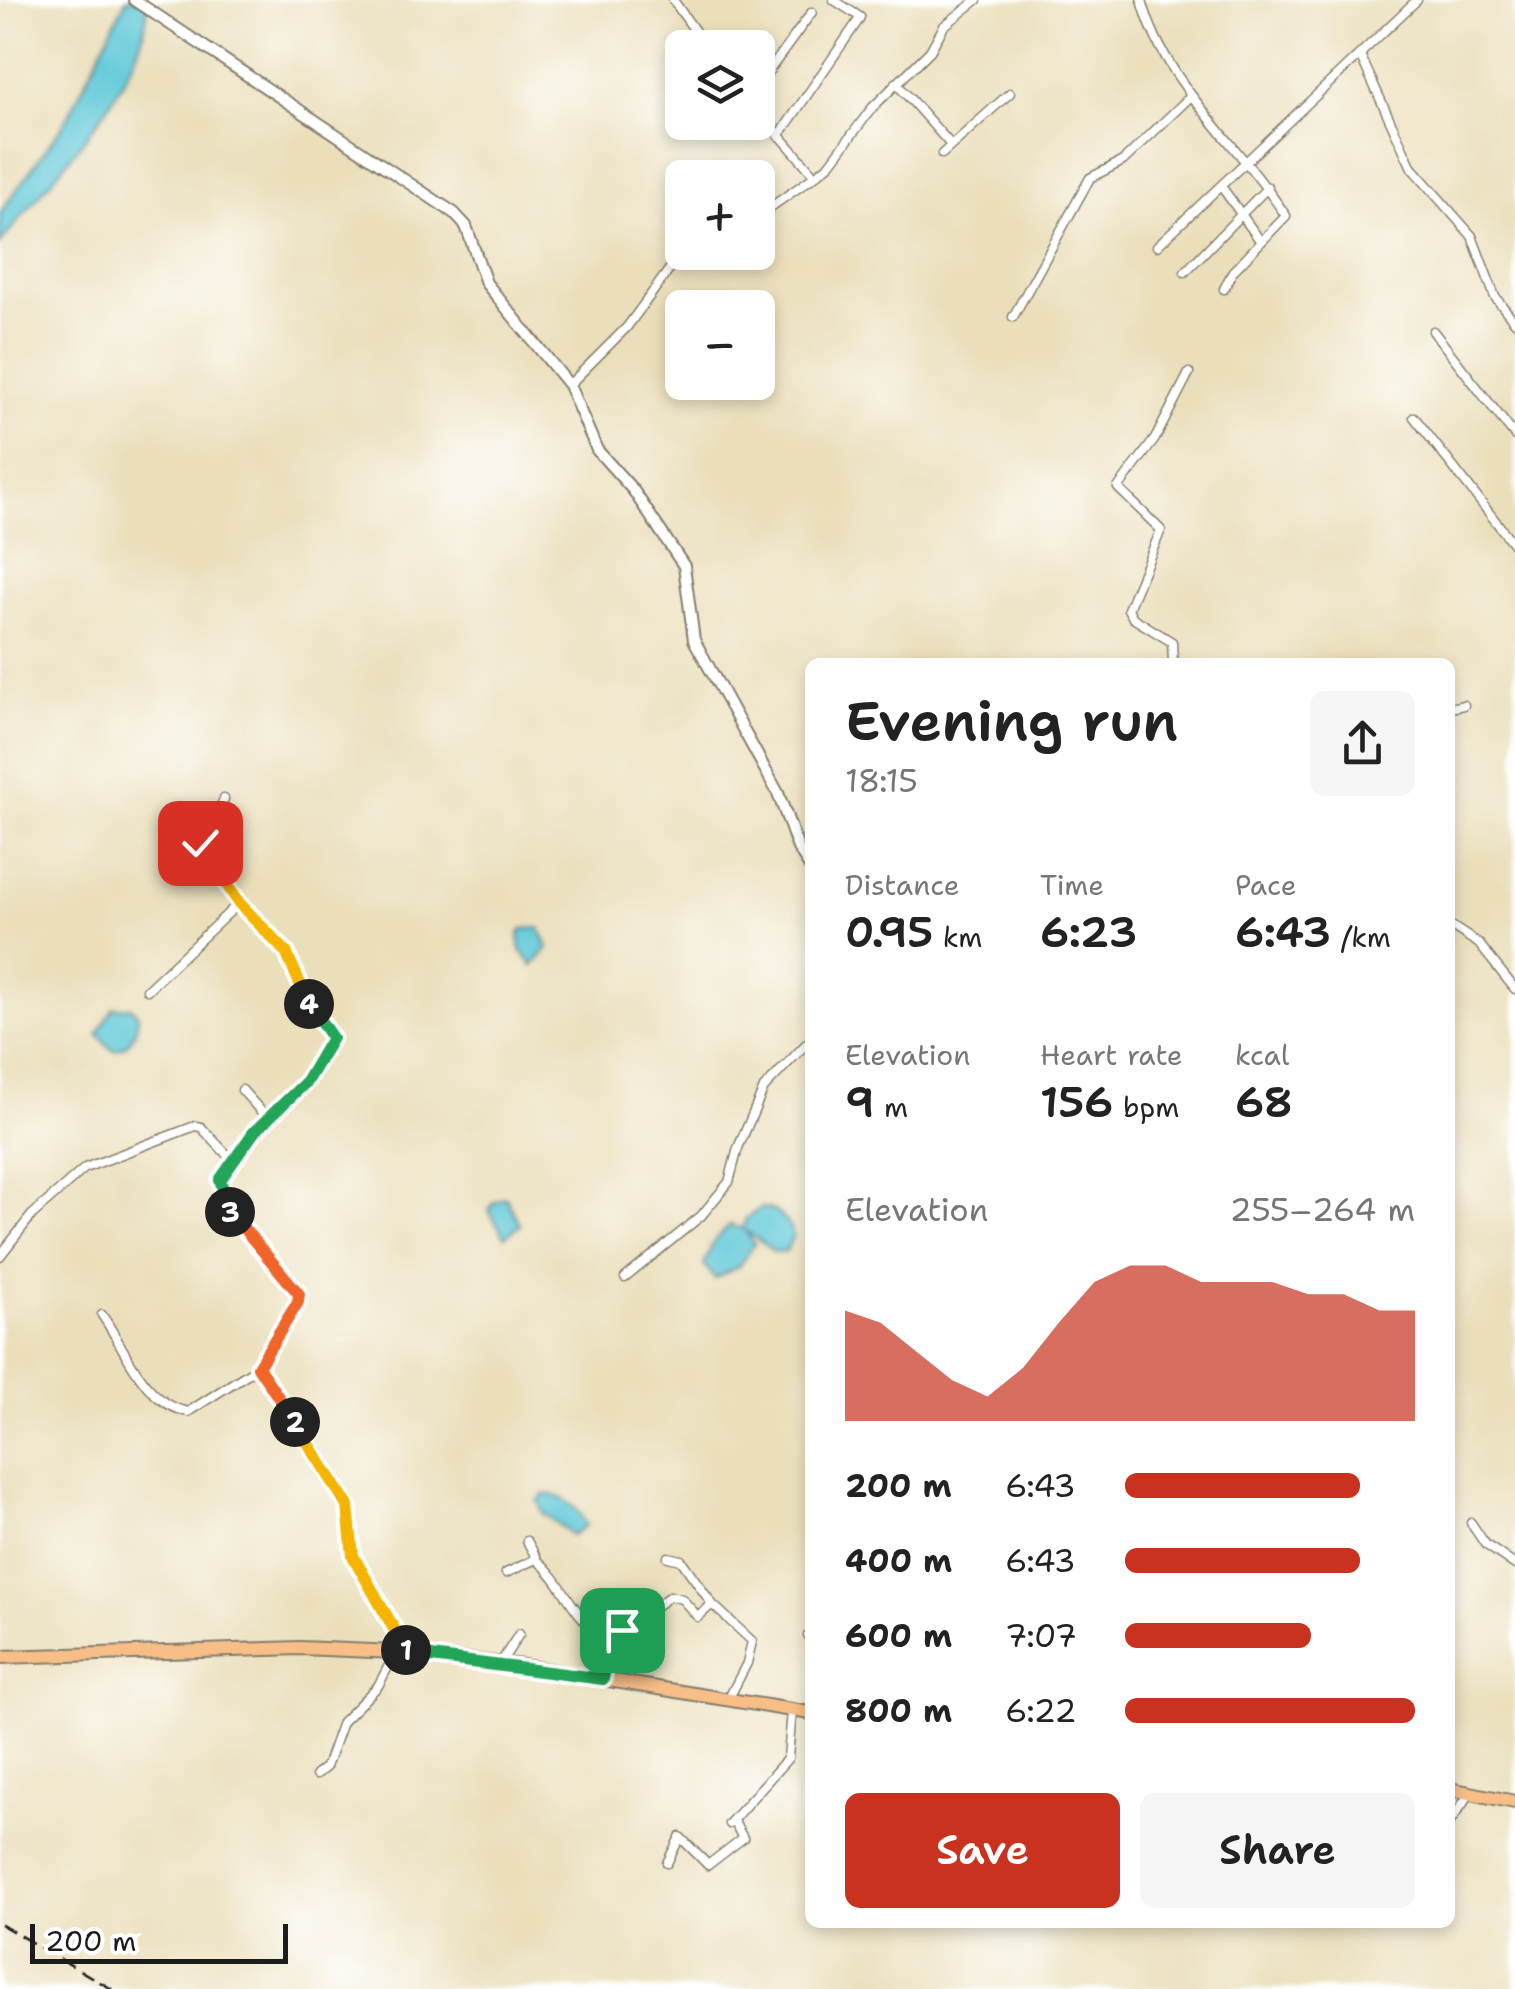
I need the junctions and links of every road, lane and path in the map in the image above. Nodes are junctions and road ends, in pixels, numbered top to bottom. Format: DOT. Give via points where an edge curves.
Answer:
graph roads {
  1 [pos="134,0"];
  2 [pos="673,0"];
  3 [pos="834,0"];
  4 [pos="978,0"];
  5 [pos="1142,0"];
  6 [pos="1417,0"];
  7 [pos="812,12"];
  8 [pos="694,30"];
  9 [pos="1361,56"];
  10 [pos="775,63"];
  11 [pos="896,84"];
  12 [pos="1010,93"];
  13 [pos="1191,96"];
  14 [pos="775,131"];
  15 [pos="779,136"];
  16 [pos="952,145"];
  17 [pos="942,154"];
  18 [pos="1248,161"];
  19 [pos="814,176"];
  20 [pos="1220,186"];
  21 [pos="1268,187"];
  22 [pos="775,204"];
  23 [pos="1241,214"];
  24 [pos="1261,242"];
  25 [pos="1157,246"];
  26 [pos="669,270"];
  27 [pos="1185,272"];
  28 [pos="1224,289"];
  29 [pos="1013,317"];
  30 [pos="1515,322"];
  31 [pos="1433,331"];
  32 [pos="1189,373"];
  33 [pos="570,385"];
  34 [pos="1414,417"];
  35 [pos="1515,436"];
  36 [pos="1515,522"];
  37 [pos="1504,532"];
  38 [pos="1515,546"];
  39 [pos="1173,658"];
  40 [pos="1464,705"];
  41 [pos="1455,707"];
  42 [pos="224,799"];
  43 [pos="805,858"];
  44 [pos="239,903"];
  45 [pos="1455,929"];
  46 [pos="147,990"];
  47 [pos="1515,990"];
  48 [pos="805,1045"];
  49 [pos="242,1090"];
  50 [pos="267,1118"];
  51 [pos="232,1160"];
  52 [pos="0,1256"];
  53 [pos="625,1278"];
  54 [pos="102,1315"];
  55 [pos="258,1367"];
  56 [pos="1470,1524"];
  57 [pos="527,1541"];
  58 [pos="668,1556"];
  59 [pos="540,1562"];
  60 [pos="1515,1565"];
  61 [pos="506,1572"];
  62 [pos="712,1604"];
  63 [pos="519,1634"];
  64 [pos="610,1639"];
  65 [pos="402,1653"];
  66 [pos="0,1657"];
  67 [pos="500,1664"];
  68 [pos="603,1679"];
  69 [pos="729,1698"];
  70 [pos="792,1711"];
  71 [pos="805,1712"];
  72 [pos="316,1775"];
  73 [pos="1455,1790"];
  74 [pos="1471,1792"];
  75 [pos="1515,1802"];
  76 [pos="1455,1815"];
  77 [pos="667,1863"];
  1 -- 33 [label="street" via="454,213 466,226 486,282"];
  2 -- 8 [label="street"];
  3 -- 15 [label="street" via="860,17"];
  4 -- 11 [label="street" via="944,26 930,52"];
  5 -- 13 [label="street" via="1156,44"];
  6 -- 9 [label="street"];
  7 -- 10 [label="street"];
  9 -- 18 [label="street"];
  9 -- 30 [label="street" via="1412,168 1472,236 1495,296"];
  11 -- 16 [label="street"];
  11 -- 19 [label="street"];
  12 -- 16 [label="street"];
  13 -- 18 [label="street"];
  13 -- 29 [label="street" via="1123,161 1090,178"];
  14 -- 15 [label="street"];
  15 -- 19 [label="street"];
  16 -- 17 [label="street"];
  18 -- 20 [label="street"];
  18 -- 21 [label="street"];
  19 -- 22 [label="street"];
  20 -- 23 [label="street"];
  20 -- 25 [label="street"];
  21 -- 23 [label="street"];
  21 -- 24 [label="street" via="1286,216"];
  23 -- 24 [label="street"];
  23 -- 27 [label="street"];
  24 -- 28 [label="street"];
  26 -- 33 [label="street" via="628,327"];
  31 -- 35 [label="street"];
  32 -- 39 [label="street" via="1156,440 1118,488 1161,530 1128,610 1172,642"];
  33 -- 43 [label="street" via="597,450 655,518 684,566 694,640 778,793"];
  34 -- 37 [label="street"];
  36 -- 37 [label="street"];
  37 -- 38 [label="street"];
  40 -- 41 [label="street"];
  42 -- 44 [label="street" via="200,843"];
  44 -- 46 [label="street"];
  44 -- 50 [label="street" via="286,952 332,1038 306,1082"];
  45 -- 47 [label="street" via="1479,944"];
  48 -- 53 [label="street" via="764,1088 729,1182 701,1216"];
  49 -- 50 [label="street"];
  50 -- 51 [label="street"];
  51 -- 52 [label="street" via="195,1126 85,1168 32,1215"];
  51 -- 55 [label="street" via="219,1190 243,1230 299,1294"];
  54 -- 55 [label="street" via="129,1364 175,1410 188,1412"];
  55 -- 65 [label="street" via="348,1506 353,1556"];
  56 -- 60 [label="street"];
  57 -- 59 [label="street"];
  58 -- 62 [label="street" via="681,1560"];
  59 -- 61 [label="street" via="531,1558"];
  59 -- 64 [label="street" via="583,1624"];
  62 -- 64 [label="street" via="698,1617 670,1596"];
  62 -- 69 [label="street" via="752,1641"];
  63 -- 67 [label="street"];
  64 -- 68 [label="street"];
  65 -- 66 [label="main road" via="300,1648"];
  65 -- 67 [label="main road"];
  65 -- 72 [label="street" via="342,1722 326,1768"];
  67 -- 68 [label="main road"];
  68 -- 69 [label="main road"];
  69 -- 70 [label="main road"];
  70 -- 71 [label="main road"];
  70 -- 77 [label="street" via="788,1758 732,1823 743,1838 708,1864 680,1836"];
  73 -- 74 [label="main road"];
  74 -- 75 [label="main road"];
  74 -- 76 [label="street"];
}
